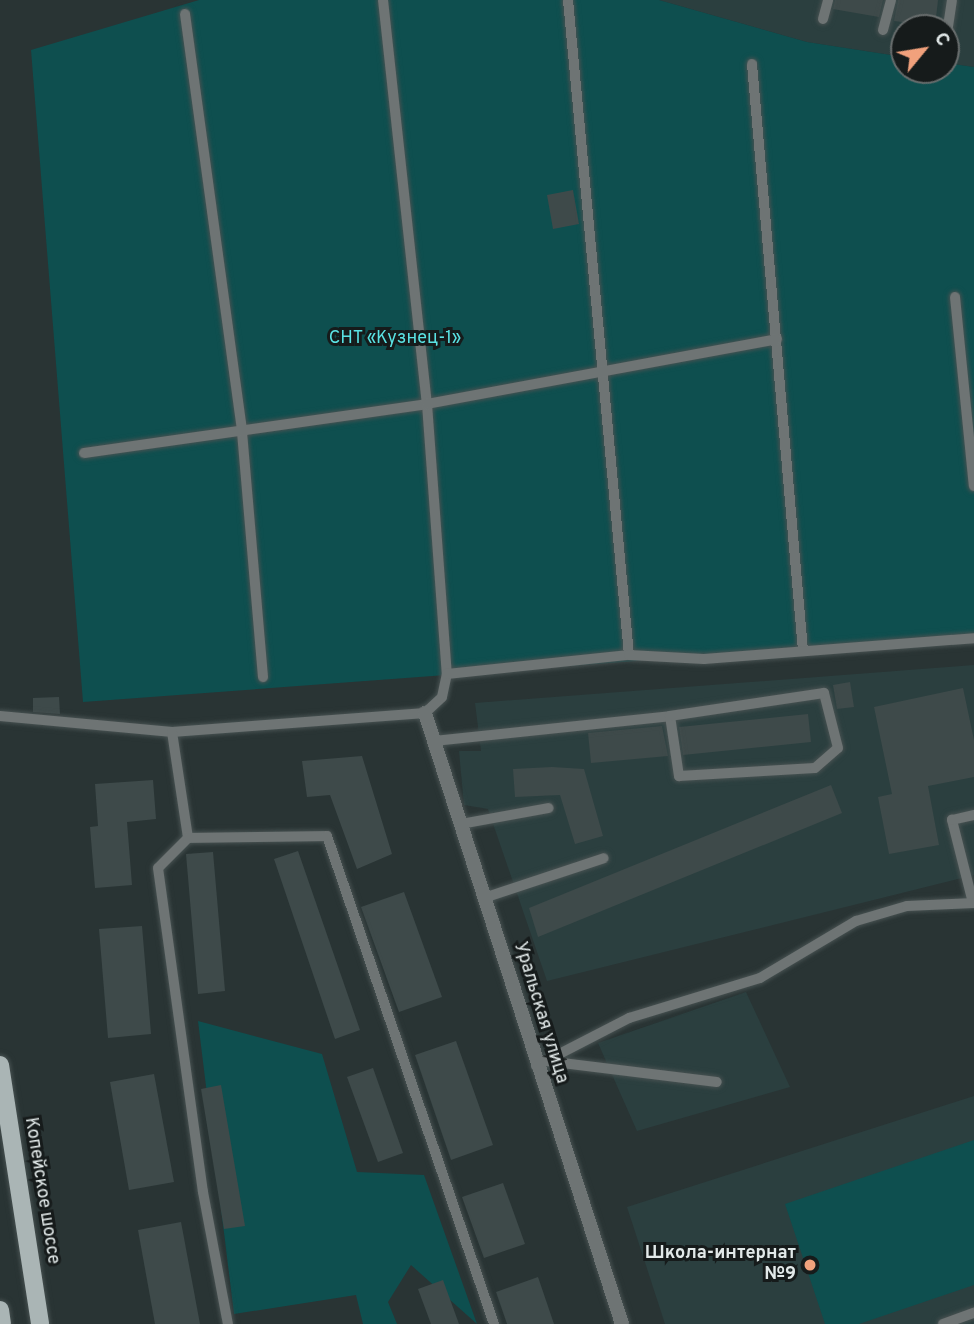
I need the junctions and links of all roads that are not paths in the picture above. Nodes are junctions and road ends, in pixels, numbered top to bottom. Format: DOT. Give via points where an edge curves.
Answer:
graph roads {
  1 [pos="383,0"];
  2 [pos="568,0"];
  3 [pos="828,0"];
  4 [pos="891,0"];
  5 [pos="185,14"];
  6 [pos="823,19"];
  7 [pos="883,30"];
  8 [pos="752,64"];
  9 [pos="955,297"];
  10 [pos="777,339"];
  11 [pos="603,370"];
  12 [pos="427,404"];
  13 [pos="243,432"];
  14 [pos="84,453"];
  15 [pos="974,486"];
  16 [pos="974,638"];
  17 [pos="803,651"];
  18 [pos="629,655"];
  19 [pos="447,674"];
  20 [pos="263,677"];
  21 [pos="425,713"];
  22 [pos="0,716"];
  23 [pos="670,716"];
  24 [pos="172,732"];
  25 [pos="434,741"];
  26 [pos="549,808"];
  27 [pos="974,814"];
  28 [pos="461,824"];
  29 [pos="188,838"];
  30 [pos="604,858"];
  31 [pos="484,898"];
  32 [pos="974,903"];
  33 [pos="541,1063"];
  34 [pos="0,1065"];
  35 [pos="716,1082"];
  36 [pos="0,1310"];
  37 [pos="974,1313"];
  38 [pos="2,1324"];
  39 [pos="40,1324"];
  40 [pos="228,1324"];
  41 [pos="494,1324"];
  42 [pos="622,1324"];
  43 [pos="943,1324"];
  1 -- 12 [label="lane"];
  2 -- 11 [label="lane"];
  3 -- 6 [label="lane"];
  4 -- 7 [label="lane"];
  5 -- 13 [label="lane"];
  8 -- 10 [label="lane"];
  9 -- 15 [label="lane"];
  10 -- 11 [label="lane"];
  10 -- 17 [label="lane"];
  11 -- 12 [label="lane"];
  11 -- 18 [label="lane"];
  12 -- 13 [label="lane"];
  12 -- 19 [label="lane"];
  13 -- 14 [label="lane"];
  13 -- 20 [label="lane"];
  16 -- 17 [label="lane"];
  17 -- 18 [label="lane" via="704,659"];
  18 -- 19 [label="lane"];
  19 -- 21 [label="lane" via="442,697"];
  21 -- 24 [label="lane"];
  21 -- 25 [label="street, Уральская улица"];
  22 -- 24 [label="lane"];
  23 -- 23 [label="lane" via="679,776 815,768 838,748 824,693"];
  23 -- 25 [label="lane"];
  24 -- 29 [label="lane"];
  25 -- 28 [label="street, Уральская улица"];
  26 -- 28 [label="lane"];
  27 -- 32 [label="lane" via="952,820"];
  28 -- 31 [label="street, Уральская улица"];
  29 -- 40 [label="lane" via="158,868 203,1192"];
  29 -- 41 [label="lane" via="327,836"];
  30 -- 31 [label="lane"];
  31 -- 33 [label="street, Уральская улица"];
  32 -- 33 [label="lane" via="907,906 856,921 760,978 629,1018"];
  33 -- 35 [label="lane"];
  33 -- 42 [label="street, Уральская улица"];
  34 -- 39 [label="main road, Копейское шоссе"];
  36 -- 38 [label="main road"];
  37 -- 43 [label="lane"];
}
